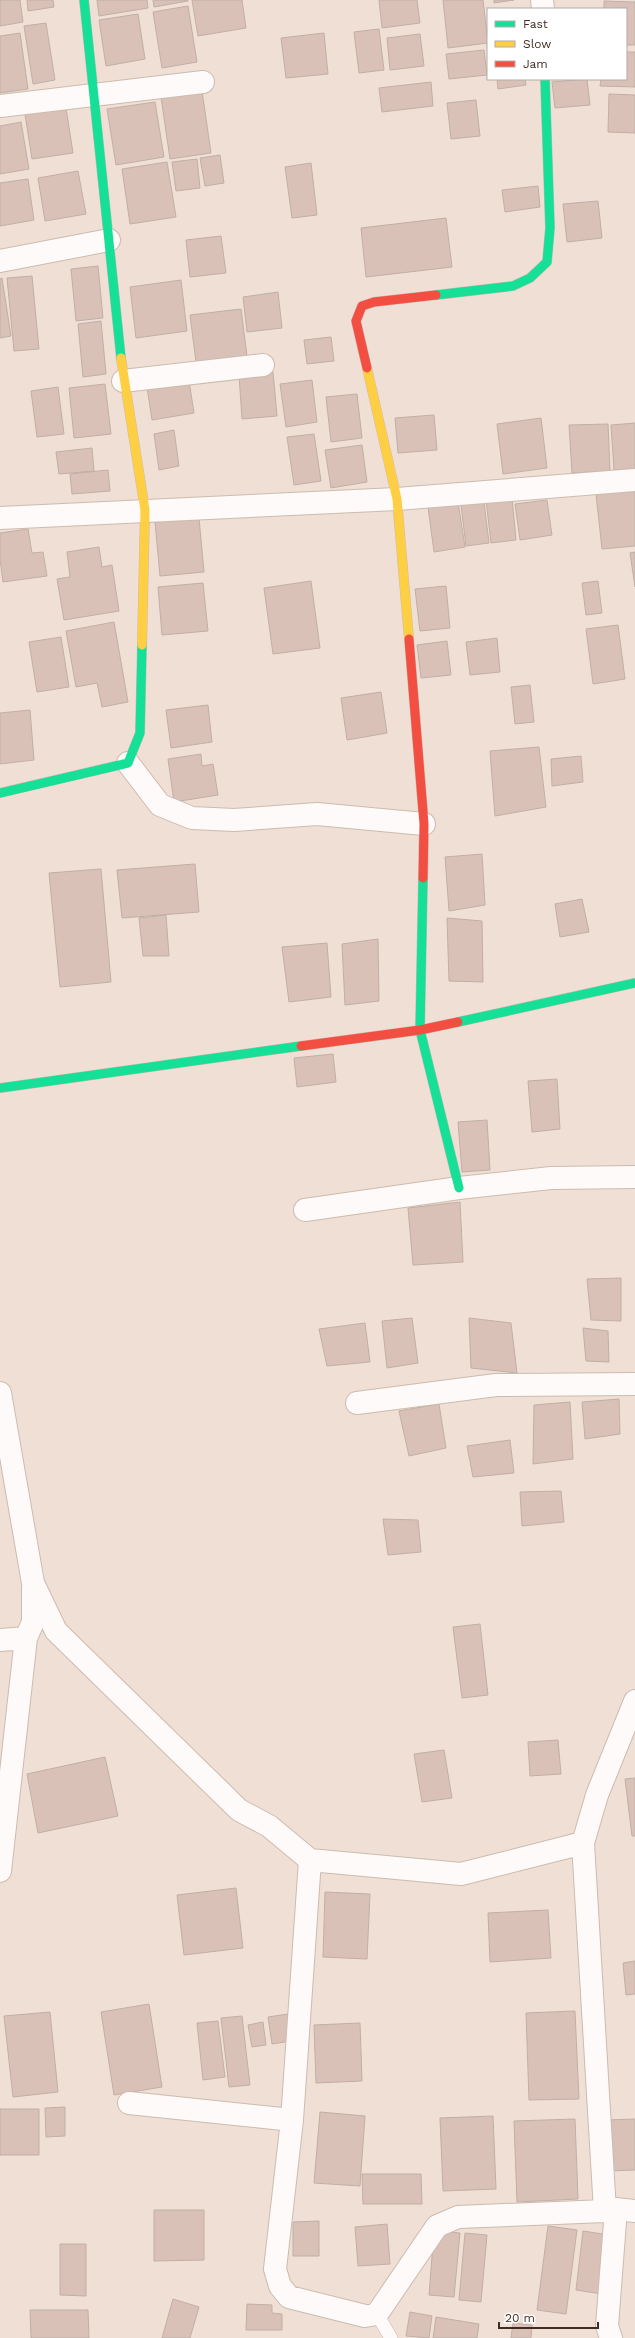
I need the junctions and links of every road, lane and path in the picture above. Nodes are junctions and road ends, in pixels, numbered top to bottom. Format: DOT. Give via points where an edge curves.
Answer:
graph roads {
  1 [pos="84,0"];
  2 [pos="545,80"];
  3 [pos="203,82"];
  4 [pos="95,94"];
  5 [pos="0,106"];
  6 [pos="108,240"];
  7 [pos="0,261"];
  8 [pos="264,365"];
  9 [pos="123,381"];
  10 [pos="635,480"];
  11 [pos="397,499"];
  12 [pos="145,510"];
  13 [pos="0,518"];
  14 [pos="128,763"];
  15 [pos="0,793"];
  16 [pos="424,824"];
  17 [pos="635,983"];
  18 [pos="420,1030"];
  19 [pos="0,1088"];
  20 [pos="635,1177"];
  21 [pos="459,1188"];
  22 [pos="305,1210"];
  23 [pos="635,1384"];
  24 [pos="0,1393"];
  25 [pos="357,1403"];
  26 [pos="33,1583"];
  27 [pos="26,1638"];
  28 [pos="0,1640"];
  29 [pos="635,1701"];
  30 [pos="583,1843"];
  31 [pos="310,1860"];
  32 [pos="0,1870"];
  33 [pos="129,2103"];
  34 [pos="292,2120"];
  35 [pos="619,2210"];
  36 [pos="377,2314"];
  37 [pos="391,2338"];
  38 [pos="611,2338"];
  1 -- 4 [label="street"];
  2 -- 11 [label="street" via="550,228 547,262 530,278 513,286 374,302 362,306 356,321"];
  3 -- 4 [label="street"];
  4 -- 5 [label="street"];
  4 -- 6 [label="street"];
  6 -- 7 [label="street"];
  6 -- 9 [label="street"];
  8 -- 9 [label="street"];
  9 -- 12 [label="street"];
  10 -- 11 [label="street"];
  11 -- 12 [label="street"];
  11 -- 16 [label="street"];
  12 -- 13 [label="street"];
  12 -- 14 [label="street" via="140,734"];
  14 -- 15 [label="street"];
  14 -- 16 [label="street" via="160,805 192,818 234,820 317,814"];
  16 -- 18 [label="street"];
  17 -- 18 [label="street"];
  18 -- 19 [label="street"];
  18 -- 21 [label="street"];
  20 -- 21 [label="street" via="551,1178"];
  21 -- 22 [label="street"];
  23 -- 25 [label="street" via="496,1385"];
  24 -- 26 [label="street"];
  26 -- 27 [label="street" via="33,1622"];
  26 -- 31 [label="street" via="56,1632 239,1810 269,1826"];
  27 -- 28 [label="street"];
  27 -- 32 [label="street"];
  29 -- 30 [label="street" via="597,1794"];
  30 -- 31 [label="street" via="462,1874"];
  30 -- 35 [label="street"];
  31 -- 34 [label="street"];
  33 -- 34 [label="street"];
  34 -- 36 [label="street" via="275,2270 280,2286 289,2297 365,2316"];
  35 -- 36 [label="street" via="458,2217 437,2226"];
  35 -- 38 [label="street" via="607,2326"];
  36 -- 37 [label="lane"];
}
